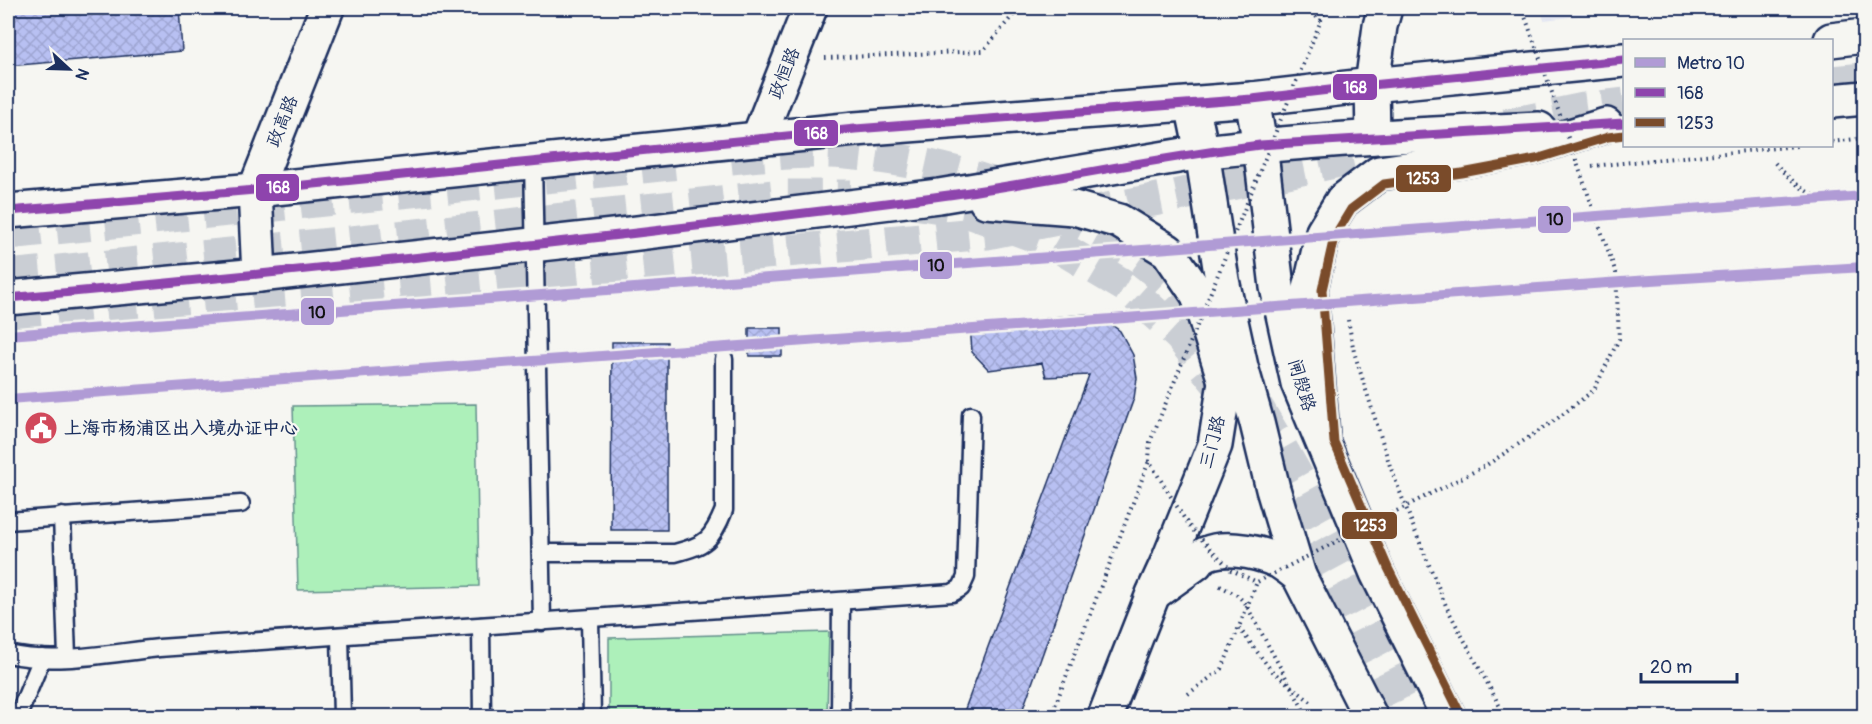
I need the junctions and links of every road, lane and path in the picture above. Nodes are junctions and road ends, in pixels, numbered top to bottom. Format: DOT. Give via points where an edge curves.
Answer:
graph roads {
  1 [pos="327,8"];
  2 [pos="810,8"];
  3 [pos="1019,8"];
  4 [pos="1307,8"];
  5 [pos="1326,8"];
  6 [pos="1385,8"];
  7 [pos="1522,8"];
  8 [pos="1321,21"];
  9 [pos="1864,36"];
  10 [pos="1833,40"];
  11 [pos="790,59"];
  12 [pos="1623,60"];
  13 [pos="1372,85"];
  14 [pos="1864,98"];
  15 [pos="1252,99"];
  16 [pos="1833,101"];
  17 [pos="1192,104"];
  18 [pos="1615,124"];
  19 [pos="1373,137"];
  20 [pos="1864,138"];
  21 [pos="758,139"];
  22 [pos="1833,142"];
  23 [pos="1260,145"];
  24 [pos="1787,147"];
  25 [pos="1202,152"];
  26 [pos="533,161"];
  27 [pos="1775,163"];
  28 [pos="1577,167"];
  29 [pos="255,190"];
  30 [pos="1864,194"];
  31 [pos="939,196"];
  32 [pos="8,211"];
  33 [pos="534,244"];
  34 [pos="260,275"];
  35 [pos="1222,280"];
  36 [pos="8,298"];
  37 [pos="1346,310"];
  38 [pos="724,359"];
  39 [pos="1225,382"];
  40 [pos="971,415"];
  41 [pos="1322,445"];
  42 [pos="1149,461"];
  43 [pos="1273,489"];
  44 [pos="241,504"];
  45 [pos="62,516"];
  46 [pos="8,521"];
  47 [pos="541,554"];
  48 [pos="1299,576"];
  49 [pos="1257,582"];
  50 [pos="1162,587"];
  51 [pos="841,602"];
  52 [pos="590,620"];
  53 [pos="542,622"];
  54 [pos="481,626"];
  55 [pos="1238,627"];
  56 [pos="340,636"];
  57 [pos="8,654"];
  58 [pos="68,657"];
  59 [pos="42,658"];
  60 [pos="1188,694"];
  61 [pos="1312,703"];
  62 [pos="18,717"];
  63 [pos="342,717"];
  64 [pos="482,717"];
  65 [pos="592,717"];
  66 [pos="840,717"];
  67 [pos="1051,717"];
  68 [pos="1105,717"];
  69 [pos="1307,717"];
  70 [pos="1370,717"];
  71 [pos="1448,717"];
  72 [pos="1505,717"];
  1 -- 29 [label="main road, 政高路"];
  2 -- 11 [label="main road, 政恒路"];
  3 -- 11 [label="path" via="983,51"];
  4 -- 8 [label="path"];
  5 -- 8 [label="path, bridge"];
  6 -- 13 [label="main road"];
  7 -- 49 [label="path, bridge" via="1616,273 1619,339 1594,390 1554,421 1485,466"];
  8 -- 42 [label="path, bridge" via="1150,442"];
  9 -- 10 [label="main road"];
  11 -- 21 [label="main road, 政恒路"];
  12 -- 13 [label="main road"];
  13 -- 15 [label="main road"];
  13 -- 19 [label="main road"];
  14 -- 16 [label="main road"];
  15 -- 17 [label="main road"];
  15 -- 23 [label="main road, 闸殷路"];
  17 -- 21 [label="main road"];
  17 -- 25 [label="main road"];
  18 -- 19 [label="main road"];
  18 -- 41 [label="main road" via="1534,147 1379,173 1342,201 1323,232 1310,289"];
  19 -- 23 [label="main road"];
  20 -- 22 [label="path"];
  21 -- 26 [label="main road"];
  23 -- 25 [label="main road"];
  23 -- 41 [label="main road, 闸殷路" via="1277,287 1298,383"];
  24 -- 28 [label="path"];
  25 -- 31 [label="main road"];
  25 -- 35 [label="main road"];
  26 -- 29 [label="main road"];
  26 -- 33 [label="lane"];
  27 -- 30 [label="path" via="1792,180 1829,202"];
  29 -- 32 [label="main road"];
  29 -- 34 [label="main road, 政高路"];
  31 -- 33 [label="main road"];
  31 -- 39 [label="main road" via="1074,208 1119,221 1168,252 1198,296"];
  33 -- 34 [label="main road"];
  33 -- 47 [label="lane"];
  34 -- 36 [label="main road"];
  35 -- 39 [label="main road, 三门路"];
  35 -- 43 [label="main road"];
  37 -- 72 [label="path" via="1354,351 1415,531 1447,608"];
  38 -- 47 [label="lane" via="724,510 710,538 696,548 675,553"];
  39 -- 43 [label="main road" via="1242,434"];
  39 -- 50 [label="main road, 三门路" via="1215,445 1169,559"];
  40 -- 51 [label="lane" via="966,576 961,588 952,593"];
  41 -- 71 [label="main road, 闸殷路" via="1377,573"];
  42 -- 49 [label="path, bridge" via="1189,526 1231,570"];
  42 -- 67 [label="path"];
  43 -- 48 [label="main road"];
  44 -- 45 [label="lane"];
  45 -- 46 [label="lane"];
  45 -- 58 [label="lane"];
  47 -- 53 [label="lane"];
  48 -- 50 [label="main road" via="1256,553 1221,549 1199,558"];
  48 -- 70 [label="main road"];
  49 -- 55 [label="path, bridge"];
  50 -- 68 [label="main road, 三门路"];
  50 -- 69 [label="path" via="1187,580 1223,586 1237,595"];
  51 -- 52 [label="lane"];
  51 -- 66 [label="lane"];
  52 -- 53 [label="lane"];
  52 -- 65 [label="lane"];
  53 -- 54 [label="lane"];
  54 -- 56 [label="lane"];
  54 -- 64 [label="lane"];
  55 -- 60 [label="path, bridge" via="1222,669"];
  55 -- 61 [label="path, bridge" via="1271,670"];
  56 -- 58 [label="lane"];
  56 -- 63 [label="lane"];
  57 -- 59 [label="lane"];
  58 -- 59 [label="lane"];
  59 -- 62 [label="lane"];
}
